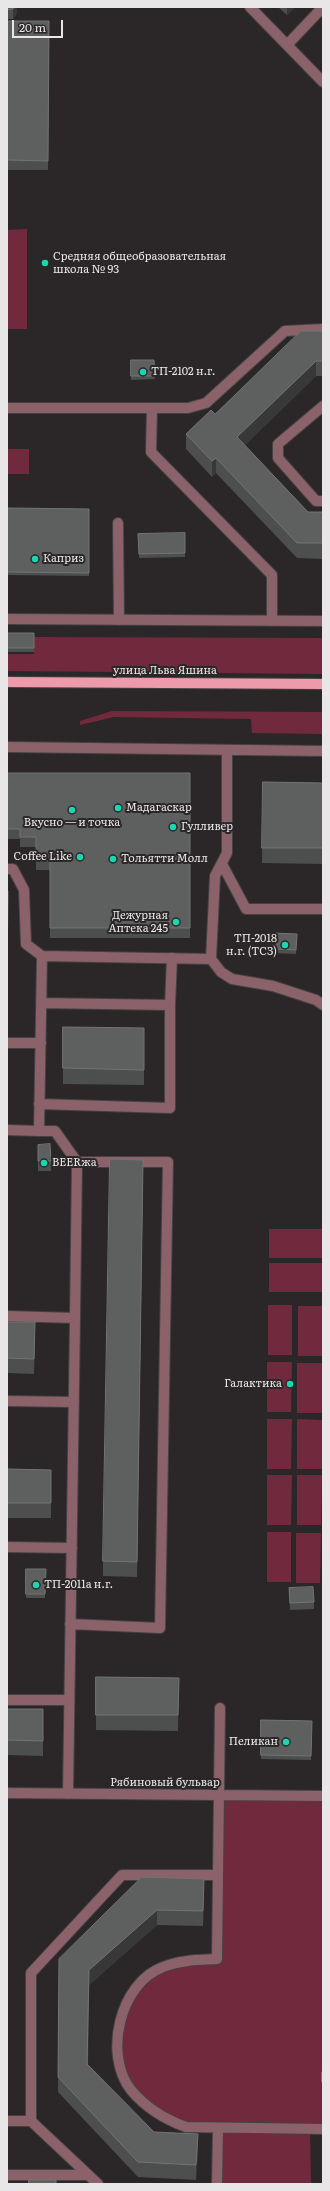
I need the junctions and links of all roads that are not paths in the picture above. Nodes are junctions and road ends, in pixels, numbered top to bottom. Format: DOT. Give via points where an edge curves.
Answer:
graph roads {
  1 [pos="250,7"];
  2 [pos="323,7"];
  3 [pos="287,45"];
  4 [pos="323,82"];
  5 [pos="323,329"];
  6 [pos="323,406"];
  7 [pos="7,408"];
  8 [pos="152,408"];
  9 [pos="323,501"];
  10 [pos="118,523"];
  11 [pos="7,619"];
  12 [pos="119,620"];
  13 [pos="272,621"];
  14 [pos="323,621"];
  15 [pos="7,682"];
  16 [pos="323,684"];
  17 [pos="7,747"];
  18 [pos="228,750"];
  19 [pos="323,751"];
  20 [pos="222,864"];
  21 [pos="7,869"];
  22 [pos="323,909"];
  23 [pos="42,956"];
  24 [pos="172,958"];
  25 [pos="211,959"];
  26 [pos="41,1003"];
  27 [pos="170,1005"];
  28 [pos="323,1005"];
  29 [pos="7,1042"];
  30 [pos="41,1042"];
  31 [pos="39,1104"];
  32 [pos="7,1130"];
  33 [pos="39,1131"];
  34 [pos="77,1162"];
  35 [pos="7,1316"];
  36 [pos="75,1318"];
  37 [pos="7,1401"];
  38 [pos="74,1402"];
  39 [pos="7,1547"];
  40 [pos="72,1548"];
  41 [pos="70,1624"];
  42 [pos="7,1700"];
  43 [pos="69,1700"];
  44 [pos="220,1708"];
  45 [pos="7,1793"];
  46 [pos="68,1794"];
  47 [pos="219,1795"];
  48 [pos="323,1796"];
  49 [pos="218,1875"];
  50 [pos="7,2121"];
  51 [pos="31,2121"];
  52 [pos="218,2128"];
  53 [pos="323,2129"];
  54 [pos="7,2175"];
  55 [pos="88,2175"];
  56 [pos="98,2184"];
  57 [pos="218,2184"];
  1 -- 3 [label="street"];
  2 -- 3 [label="street"];
  3 -- 4 [label="street"];
  5 -- 8 [label="street" via="284,331 206,403 188,408"];
  6 -- 9 [label="street" via="278,444 278,458 316,501"];
  7 -- 8 [label="street"];
  8 -- 13 [label="street" via="152,452 272,575"];
  10 -- 12 [label="street"];
  11 -- 12 [label="street"];
  12 -- 13 [label="street"];
  13 -- 14 [label="street"];
  15 -- 16 [label="main road, улица Льва Яшина"];
  17 -- 18 [label="street"];
  18 -- 19 [label="street"];
  18 -- 20 [label="street" via="227,853"];
  20 -- 22 [label="street" via="246,909"];
  20 -- 25 [label="street" via="215,876"];
  21 -- 23 [label="street" via="13,870 24,890 26,944"];
  23 -- 24 [label="street"];
  23 -- 26 [label="street"];
  24 -- 25 [label="street"];
  24 -- 27 [label="street"];
  25 -- 28 [label="street" via="221,972 232,979 273,986 316,1000"];
  26 -- 27 [label="street"];
  26 -- 30 [label="street"];
  27 -- 31 [label="street" via="170,1108"];
  29 -- 30 [label="street"];
  30 -- 31 [label="street"];
  31 -- 33 [label="street"];
  32 -- 33 [label="street"];
  33 -- 34 [label="street" via="55,1131"];
  34 -- 36 [label="street"];
  34 -- 41 [label="street" via="168,1162 168,1170 160,1628"];
  35 -- 36 [label="street"];
  36 -- 38 [label="street"];
  37 -- 38 [label="street"];
  38 -- 40 [label="street"];
  39 -- 40 [label="street"];
  40 -- 41 [label="street"];
  41 -- 43 [label="street"];
  42 -- 43 [label="street"];
  43 -- 46 [label="street"];
  44 -- 47 [label="street"];
  45 -- 46 [label="street, Рябиновый бульвар"];
  46 -- 47 [label="street, Рябиновый бульвар"];
  47 -- 48 [label="street, Рябиновый бульвар"];
  47 -- 49 [label="street"];
  49 -- 51 [label="street" via="122,1875 31,1973"];
  49 -- 52 [label="street" via="217,1959 182,1962 162,1967 146,1977 133,1990 118,2028 118,2036 121,2069 130,2089 146,2106 165,2119 186,2127"];
  50 -- 51 [label="street"];
  51 -- 55 [label="street"];
  52 -- 53 [label="street"];
  52 -- 57 [label="street"];
  54 -- 55 [label="street"];
  55 -- 56 [label="street"];
}
